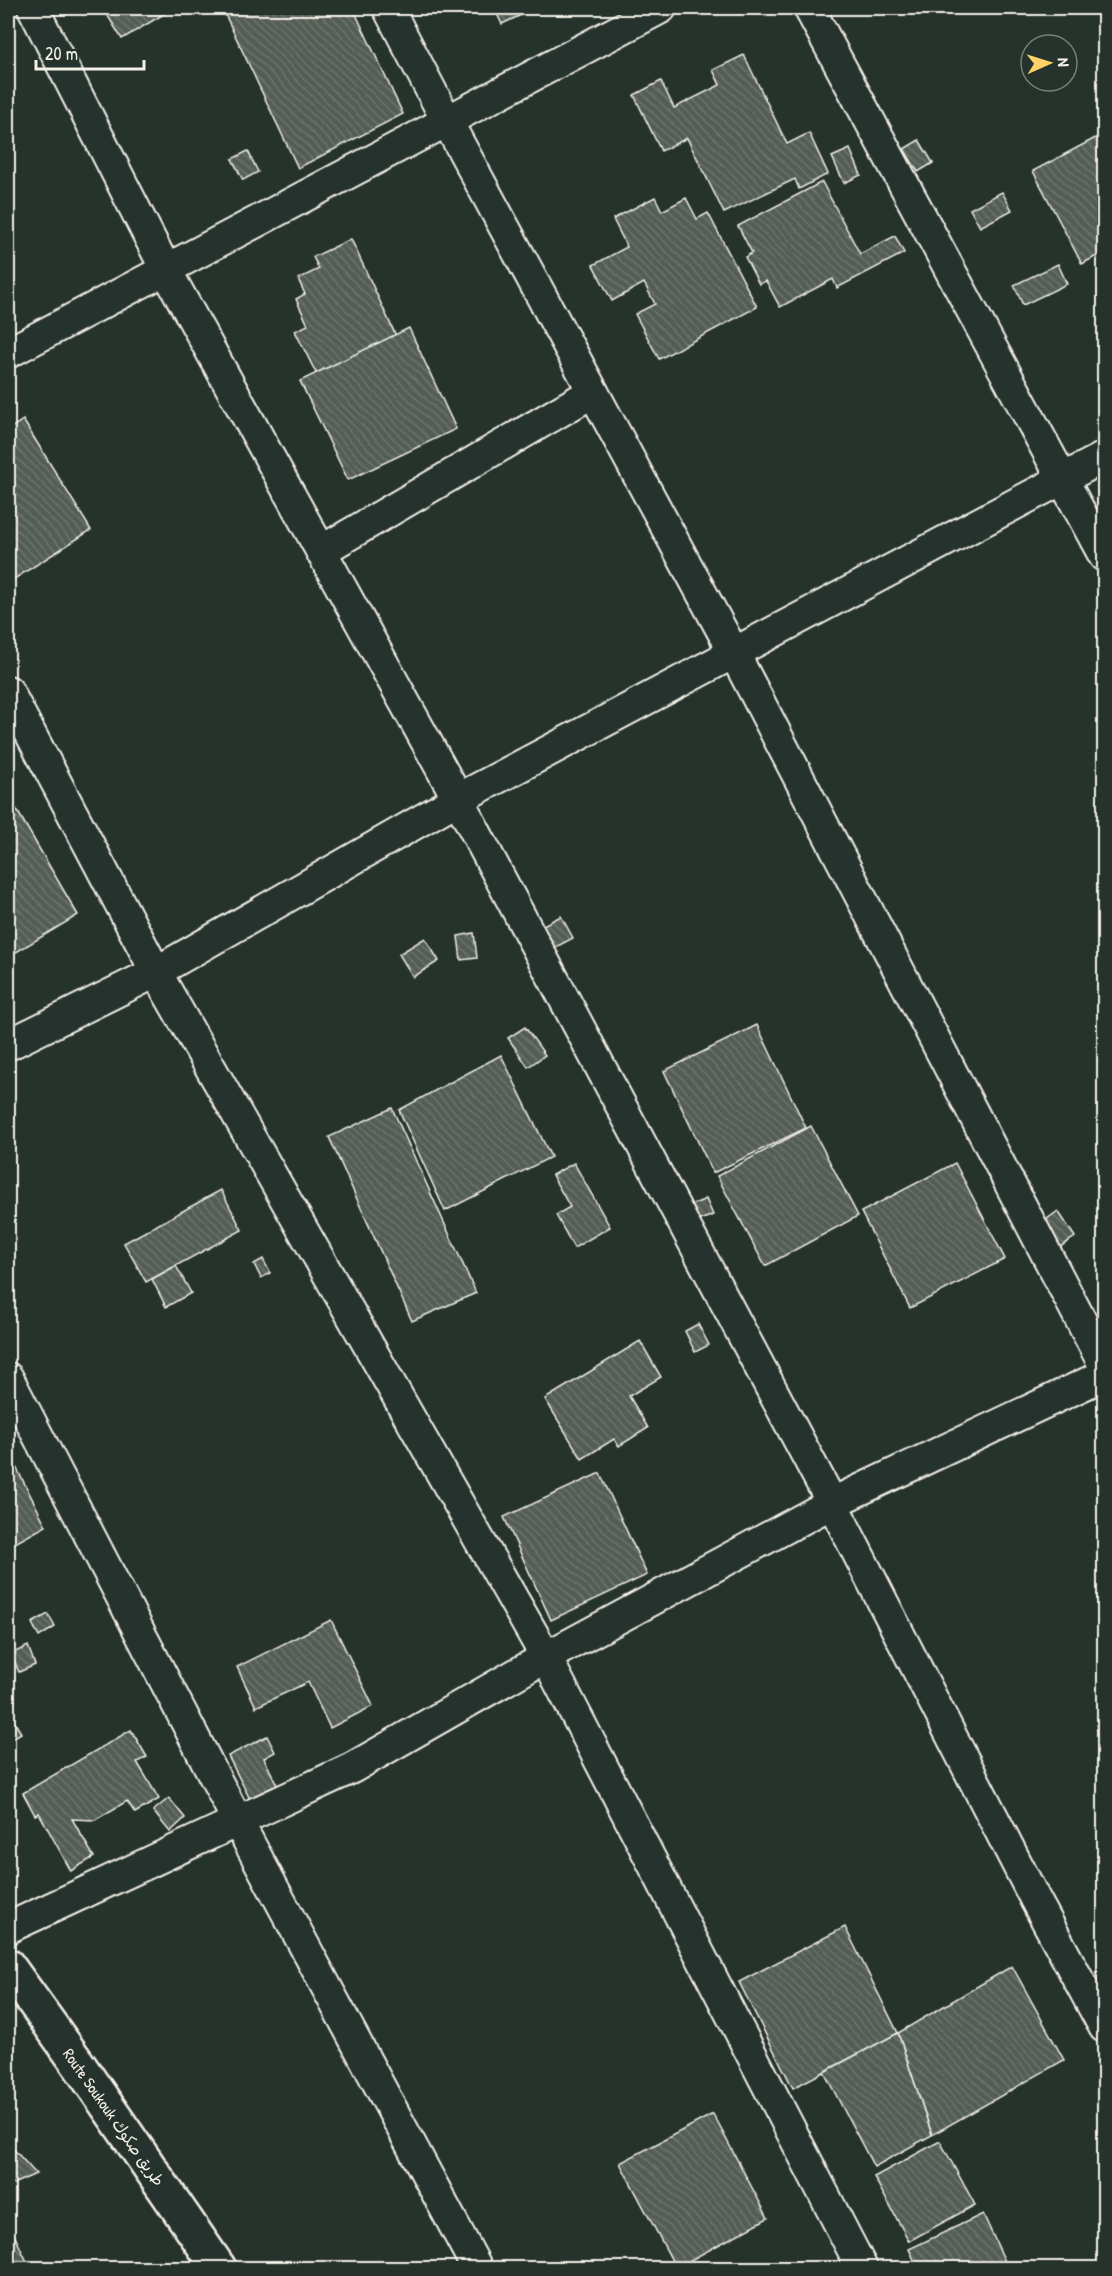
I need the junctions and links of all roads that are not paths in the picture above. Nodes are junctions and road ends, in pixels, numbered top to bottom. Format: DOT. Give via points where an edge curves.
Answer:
graph roads {
  1 [pos="33,8"];
  2 [pos="388,8"];
  3 [pos="661,8"];
  4 [pos="809,8"];
  5 [pos="447,121"];
  6 [pos="166,270"];
  7 [pos="8,353"];
  8 [pos="593,392"];
  9 [pos="1104,457"];
  10 [pos="1063,479"];
  11 [pos="321,551"];
  12 [pos="1104,556"];
  13 [pos="734,653"];
  14 [pos="8,691"];
  15 [pos="18,738"];
  16 [pos="458,799"];
  17 [pos="156,972"];
  18 [pos="8,1045"];
  19 [pos="1104,1365"];
  20 [pos="1104,1375"];
  21 [pos="8,1378"];
  22 [pos="832,1503"];
  23 [pos="546,1656"];
  24 [pos="237,1822"];
  25 [pos="8,1928"];
  26 [pos="8,1968"];
  27 [pos="1104,2027"];
  28 [pos="219,2268"];
  29 [pos="477,2268"];
  30 [pos="862,2268"];
  1 -- 6 [label="street"];
  2 -- 5 [label="street"];
  3 -- 5 [label="street"];
  4 -- 10 [label="street"];
  5 -- 6 [label="street"];
  5 -- 8 [label="street"];
  6 -- 7 [label="street"];
  6 -- 11 [label="street"];
  8 -- 11 [label="street"];
  8 -- 13 [label="street"];
  9 -- 10 [label="street"];
  10 -- 12 [label="street"];
  10 -- 13 [label="street"];
  11 -- 16 [label="street"];
  13 -- 16 [label="street"];
  13 -- 19 [label="street"];
  14 -- 15 [label="street"];
  15 -- 17 [label="street"];
  16 -- 17 [label="street"];
  16 -- 22 [label="street"];
  17 -- 18 [label="street"];
  17 -- 23 [label="street"];
  20 -- 22 [label="street"];
  21 -- 24 [label="street"];
  22 -- 23 [label="street"];
  22 -- 27 [label="street"];
  23 -- 24 [label="street" via="352,1768"];
  23 -- 30 [label="street"];
  24 -- 25 [label="street"];
  24 -- 29 [label="street"];
  26 -- 28 [label="street, Route Soukouk طريق صكوك"];
}
